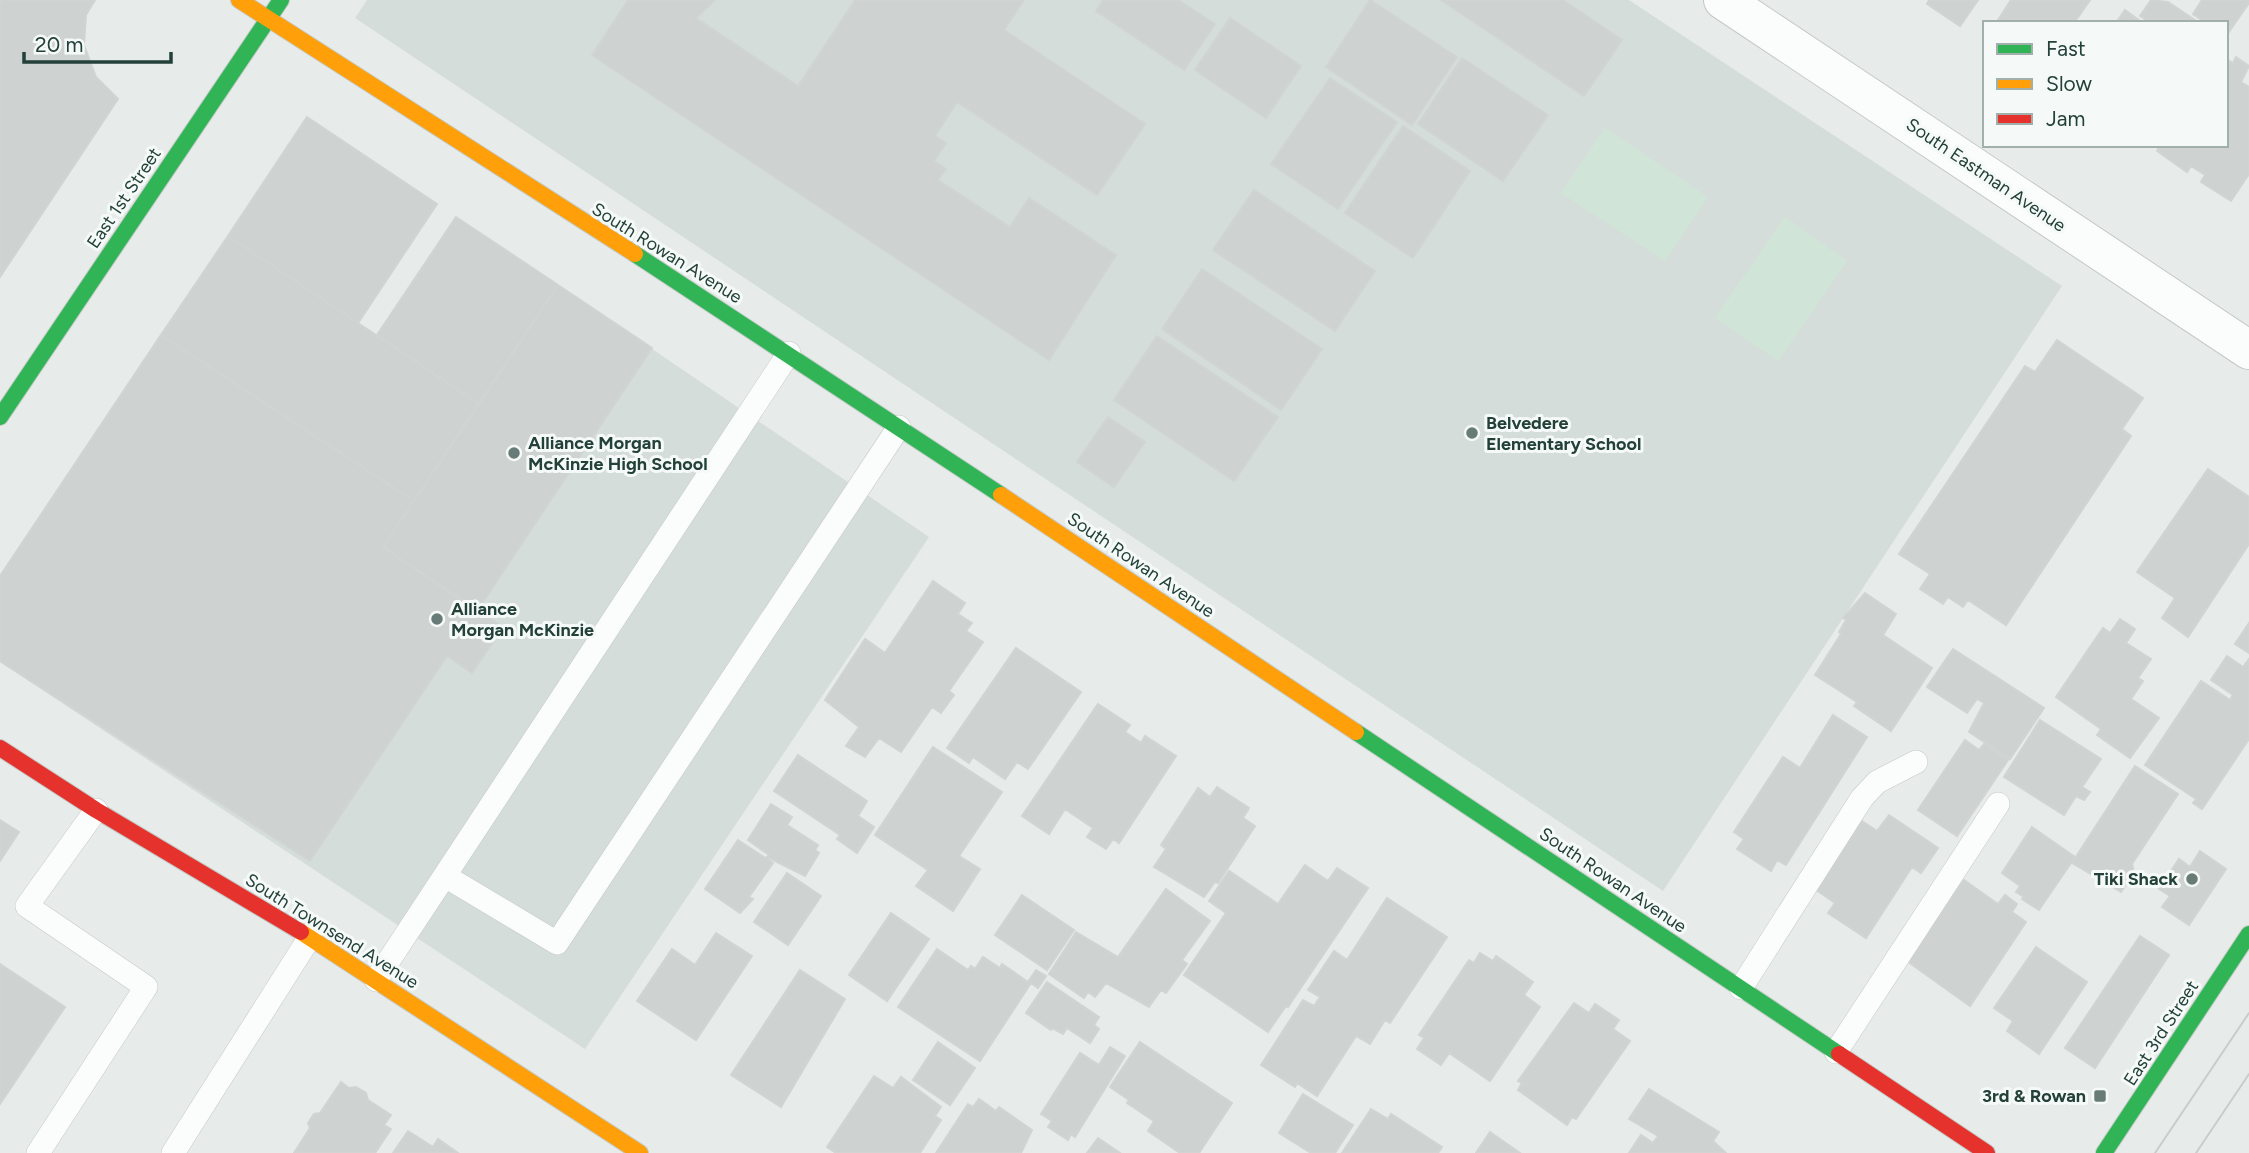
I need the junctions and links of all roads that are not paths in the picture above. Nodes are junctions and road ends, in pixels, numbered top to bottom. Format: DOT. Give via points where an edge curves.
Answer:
graph roads {
  1 [pos="239,0"];
  2 [pos="281,0"];
  3 [pos="1723,0"];
  4 [pos="267,20"];
  5 [pos="2249,350"];
  6 [pos="789,353"];
  7 [pos="0,417"];
  8 [pos="900,427"];
  9 [pos="0,748"];
  10 [pos="1916,762"];
  11 [pos="1998,804"];
  12 [pos="96,810"];
  13 [pos="445,876"];
  14 [pos="2249,934"];
  15 [pos="310,937"];
  16 [pos="376,980"];
  17 [pos="1741,988"];
  18 [pos="1836,1052"];
  19 [pos="38,1153"];
  20 [pos="173,1153"];
  21 [pos="640,1153"];
  22 [pos="1987,1153"];
  23 [pos="2104,1153"];
  1 -- 4 [label="street, South Rowan Avenue"];
  2 -- 4 [label="street, East 1st Street"];
  3 -- 5 [label="street, South Eastman Avenue"];
  4 -- 6 [label="street, South Rowan Avenue"];
  4 -- 7 [label="street, East 1st Street"];
  6 -- 8 [label="street, South Rowan Avenue"];
  6 -- 13 [label="lane"];
  8 -- 13 [label="lane" via="557,943"];
  8 -- 17 [label="street, South Rowan Avenue"];
  9 -- 12 [label="street, South Townsend Avenue"];
  10 -- 17 [label="lane" via="1877,782 1862,798"];
  11 -- 18 [label="lane"];
  12 -- 15 [label="street, South Townsend Avenue"];
  12 -- 19 [label="lane" via="27,906 146,986"];
  13 -- 16 [label="lane"];
  14 -- 23 [label="street, East 3rd Street"];
  15 -- 16 [label="street, South Townsend Avenue"];
  15 -- 20 [label="lane"];
  16 -- 21 [label="street, South Townsend Avenue"];
  17 -- 18 [label="street, South Rowan Avenue"];
  18 -- 22 [label="street, South Rowan Avenue"];
}
